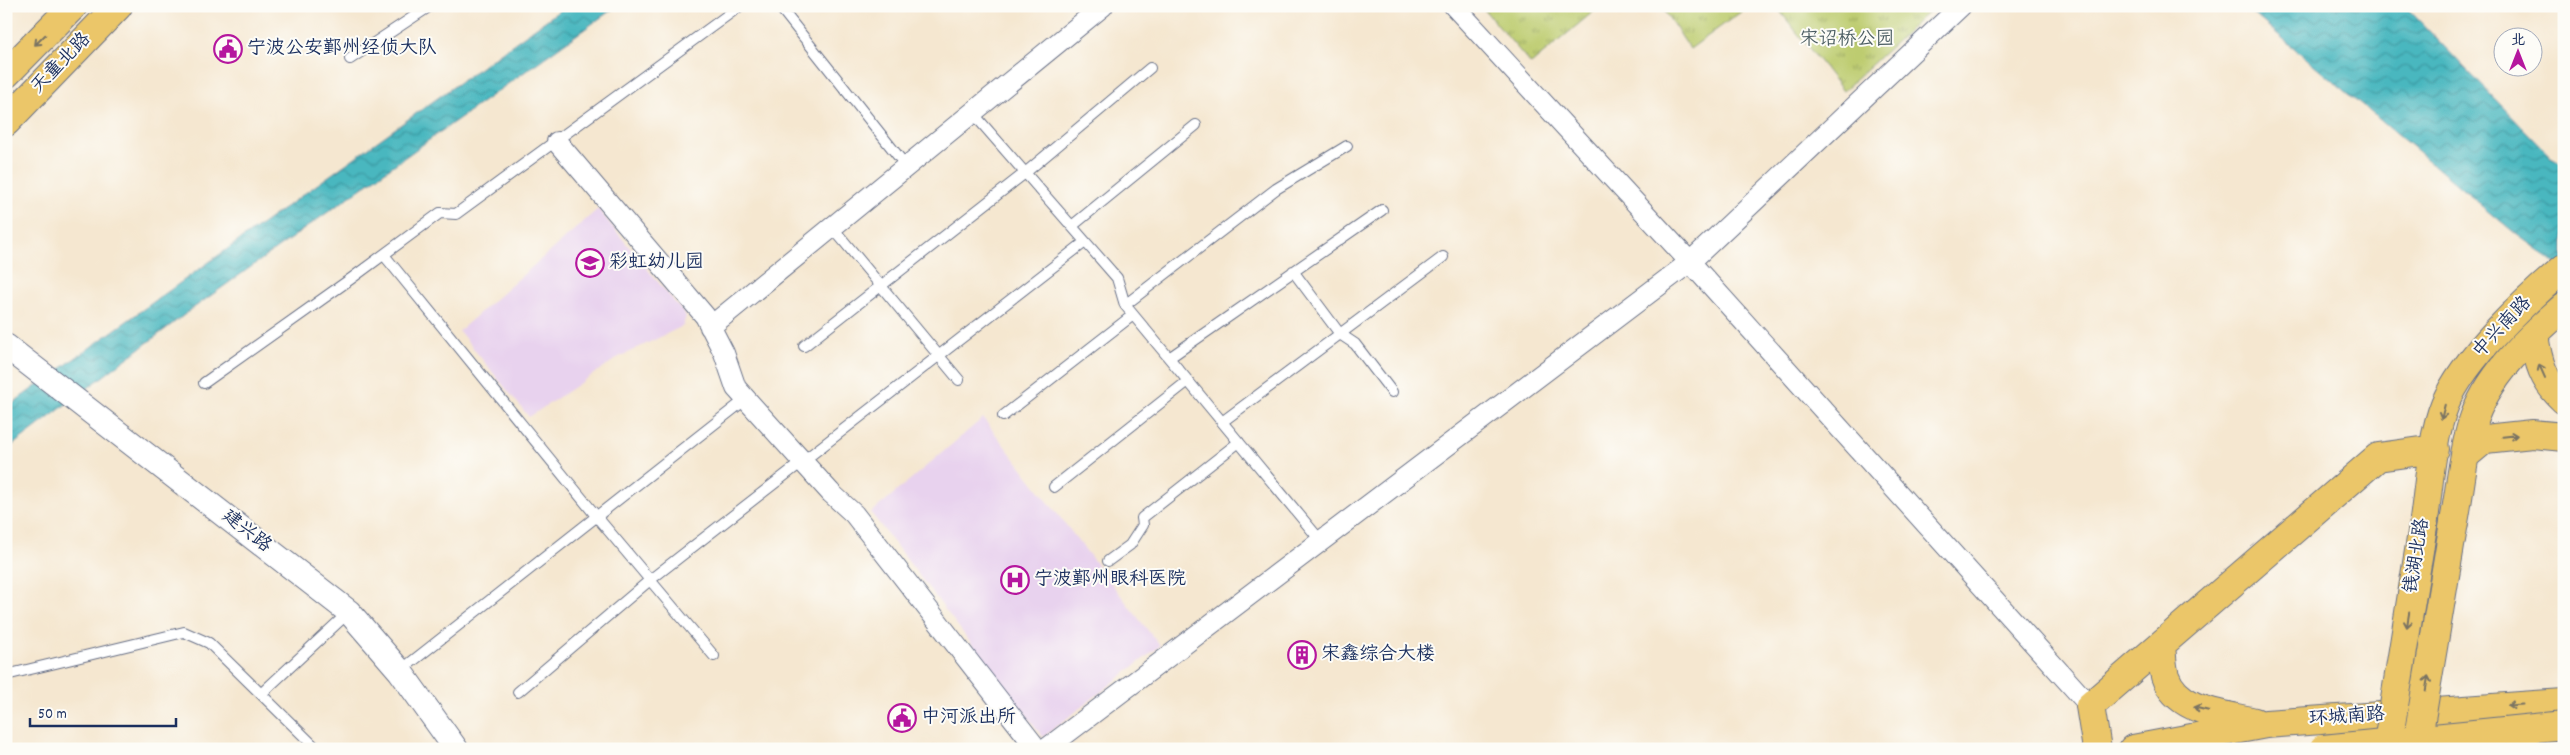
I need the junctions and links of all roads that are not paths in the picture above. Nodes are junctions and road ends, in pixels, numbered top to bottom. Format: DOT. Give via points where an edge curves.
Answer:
graph roads {
  1 [pos="74,6"];
  2 [pos="118,6"];
  3 [pos="430,6"];
  4 [pos="740,6"];
  5 [pos="779,6"];
  6 [pos="1454,6"];
  7 [pos="1961,6"];
  8 [pos="1097,8"];
  9 [pos="350,59"];
  10 [pos="1150,68"];
  11 [pos="6,74"];
  12 [pos="972,112"];
  13 [pos="6,122"];
  14 [pos="1196,125"];
  15 [pos="557,142"];
  16 [pos="1346,146"];
  17 [pos="906,166"];
  18 [pos="1025,173"];
  19 [pos="1382,210"];
  20 [pos="1072,226"];
  21 [pos="832,227"];
  22 [pos="1085,242"];
  23 [pos="384,255"];
  24 [pos="1444,258"];
  25 [pos="1690,262"];
  26 [pos="2564,268"];
  27 [pos="1294,272"];
  28 [pos="882,286"];
  29 [pos="1125,305"];
  30 [pos="2560,310"];
  31 [pos="1133,315"];
  32 [pos="710,327"];
  33 [pos="1340,334"];
  34 [pos="2534,335"];
  35 [pos="6,346"];
  36 [pos="804,346"];
  37 [pos="939,356"];
  38 [pos="1169,358"];
  39 [pos="2465,369"];
  40 [pos="959,380"];
  41 [pos="1188,381"];
  42 [pos="204,383"];
  43 [pos="1392,392"];
  44 [pos="2486,393"];
  45 [pos="746,399"];
  46 [pos="2564,400"];
  47 [pos="1004,416"];
  48 [pos="1222,422"];
  49 [pos="2564,437"];
  50 [pos="1239,442"];
  51 [pos="2435,449"];
  52 [pos="2467,454"];
  53 [pos="804,462"];
  54 [pos="1054,487"];
  55 [pos="597,517"];
  56 [pos="1320,540"];
  57 [pos="1108,561"];
  58 [pos="650,580"];
  59 [pos="349,612"];
  60 [pos="2161,644"];
  61 [pos="714,656"];
  62 [pos="400,671"];
  63 [pos="6,675"];
  64 [pos="518,692"];
  65 [pos="262,693"];
  66 [pos="2564,703"];
  67 [pos="2090,706"];
  68 [pos="2266,724"];
  69 [pos="2564,725"];
  70 [pos="317,749"];
  71 [pos="456,749"];
  72 [pos="1037,749"];
  73 [pos="1046,749"];
  74 [pos="2097,749"];
  75 [pos="2133,749"];
  76 [pos="2323,749"];
  77 [pos="2387,749"];
  78 [pos="2416,749"];
  1 -- 11 [label="main road, 天童北路, one-way"];
  2 -- 13 [label="main road, 天童北路"];
  3 -- 9 [label="lane"];
  4 -- 15 [label="lane"];
  5 -- 17 [label="lane"];
  6 -- 25 [label="street"];
  7 -- 25 [label="street"];
  8 -- 12 [label="street"];
  10 -- 18 [label="lane"];
  12 -- 17 [label="street"];
  12 -- 18 [label="lane"];
  14 -- 20 [label="lane"];
  15 -- 23 [label="lane" via="456,214 440,213"];
  15 -- 32 [label="street" via="705,316"];
  16 -- 29 [label="lane" via="1276,190"];
  17 -- 21 [label="street"];
  18 -- 20 [label="lane"];
  18 -- 28 [label="lane"];
  19 -- 27 [label="lane"];
  20 -- 22 [label="lane"];
  21 -- 28 [label="lane"];
  21 -- 32 [label="street"];
  22 -- 29 [label="lane" via="1117,278"];
  22 -- 37 [label="lane"];
  23 -- 42 [label="lane"];
  23 -- 55 [label="lane"];
  24 -- 33 [label="lane"];
  25 -- 56 [label="street"];
  25 -- 67 [label="street"];
  26 -- 39 [label="main road, 中兴南路" via="2534,293"];
  27 -- 33 [label="lane"];
  27 -- 38 [label="lane"];
  28 -- 36 [label="lane"];
  28 -- 37 [label="lane"];
  29 -- 31 [label="lane"];
  30 -- 34 [label="main road, 中兴南路"];
  31 -- 38 [label="lane"];
  31 -- 47 [label="lane"];
  32 -- 45 [label="street" via="724,353 736,388"];
  33 -- 43 [label="lane" via="1355,344"];
  33 -- 48 [label="lane"];
  34 -- 44 [label="main road, 中兴南路"];
  46 -- 34 [label="main road, one-way" via="2545,379 2537,361"];
  35 -- 59 [label="street, 建兴路"];
  37 -- 40 [label="lane"];
  37 -- 53 [label="lane"];
  38 -- 41 [label="lane"];
  39 -- 51 [label="main road, 钱湖北路, one-way" via="2445,405"];
  41 -- 48 [label="lane"];
  41 -- 54 [label="lane"];
  44 -- 52 [label="main road, 钱湖北路" via="2472,424"];
  45 -- 53 [label="street"];
  45 -- 55 [label="lane"];
  48 -- 50 [label="lane"];
  52 -- 49 [label="main road, one-way" via="2485,439 2532,434"];
  50 -- 56 [label="lane"];
  50 -- 57 [label="lane" via="1142,518 1143,524 1130,545"];
  51 -- 60 [label="main road" via="2378,457"];
  51 -- 77 [label="main road, 钱湖北路, one-way, bridge"];
  78 -- 52 [label="main road, 钱湖北路, one-way, bridge"];
  53 -- 58 [label="lane"];
  53 -- 72 [label="street" via="854,514"];
  55 -- 58 [label="lane"];
  55 -- 62 [label="lane"];
  56 -- 73 [label="street"];
  58 -- 61 [label="lane"];
  58 -- 64 [label="lane"];
  59 -- 62 [label="street, 建兴路"];
  59 -- 65 [label="lane"];
  60 -- 67 [label="main road"];
  68 -- 60 [label="main road, one-way" via="2191,707 2173,691 2165,676"];
  62 -- 71 [label="street, 建兴路"];
  63 -- 65 [label="lane" via="184,632 209,643"];
  65 -- 70 [label="lane"];
  66 -- 68 [label="main road, 环城南路, one-way"];
  67 -- 74 [label="main road"];
  68 -- 75 [label="main road, 环城南路"];
  69 -- 76 [label="main road, bridge"];
}
